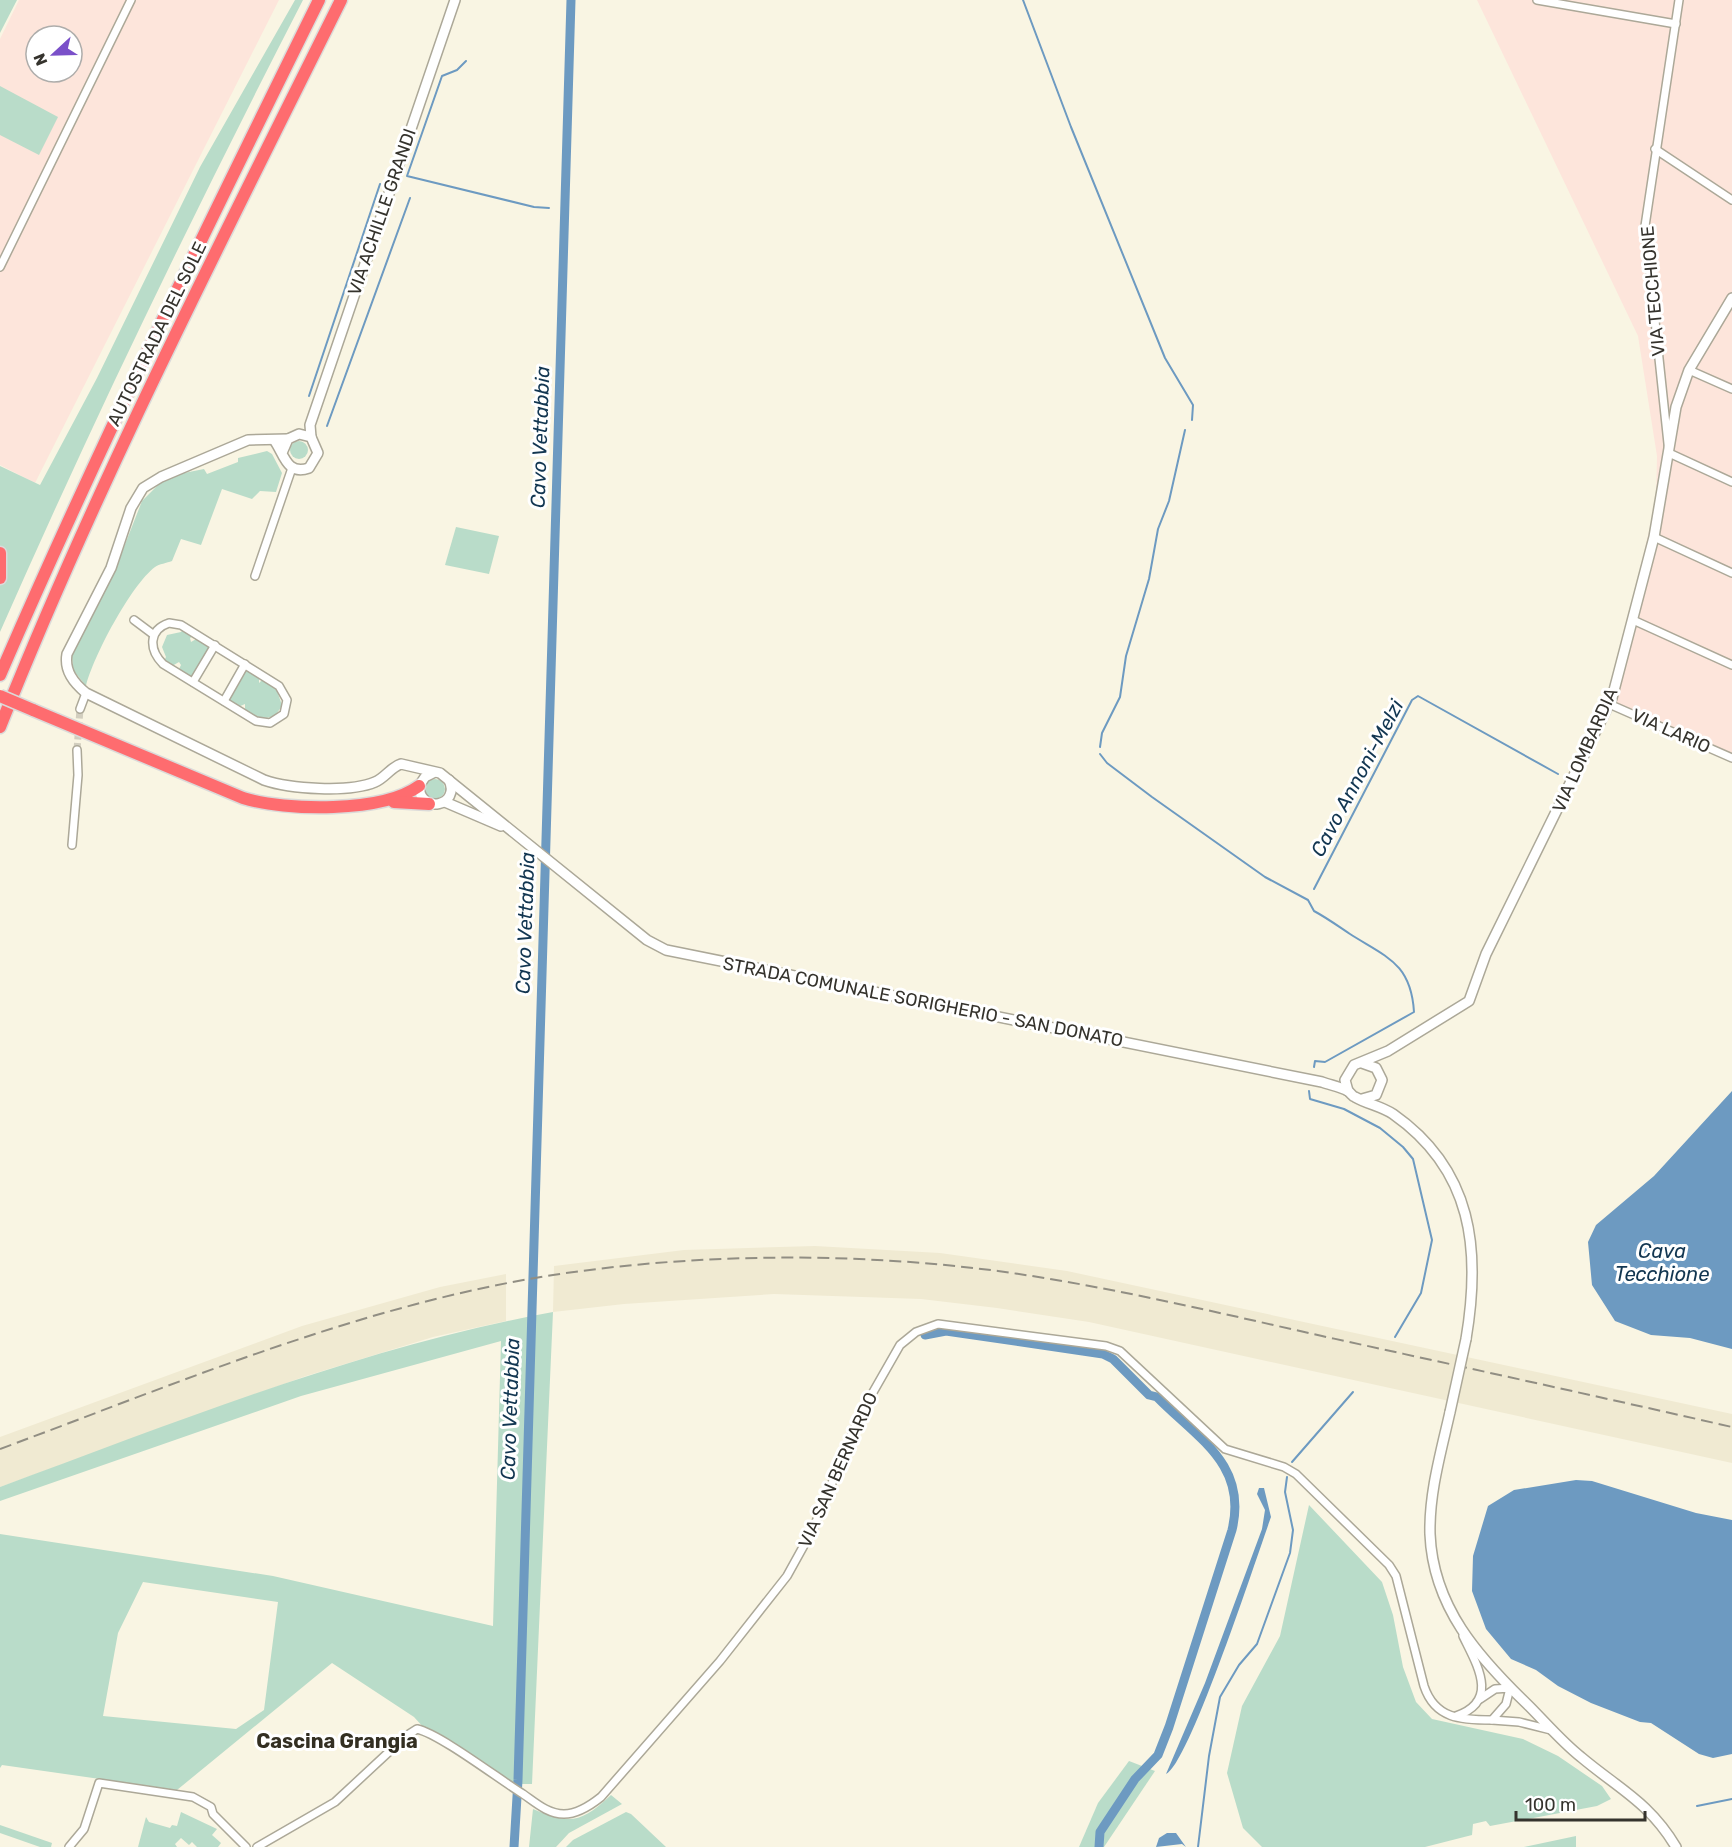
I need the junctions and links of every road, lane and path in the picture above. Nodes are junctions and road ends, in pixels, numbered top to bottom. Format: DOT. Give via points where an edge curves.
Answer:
graph roads {
  1 [pos="131,0"];
  2 [pos="319,0"];
  3 [pos="341,0"];
  4 [pos="455,0"];
  5 [pos="1537,0"];
  6 [pos="1679,0"];
  7 [pos="1676,24"];
  8 [pos="1655,149"];
  9 [pos="1732,200"];
  10 [pos="0,267"];
  11 [pos="1732,298"];
  12 [pos="1689,370"];
  13 [pos="1732,389"];
  14 [pos="310,424"];
  15 [pos="299,434"];
  16 [pos="311,437"];
  17 [pos="288,439"];
  18 [pos="273,440"];
  19 [pos="282,453"];
  20 [pos="1669,453"];
  21 [pos="292,468"];
  22 [pos="1732,482"];
  23 [pos="1654,537"];
  24 [pos="0,553"];
  25 [pos="1732,573"];
  26 [pos="255,576"];
  27 [pos="0,578"];
  28 [pos="134,620"];
  29 [pos="1633,620"];
  30 [pos="154,635"];
  31 [pos="215,645"];
  32 [pos="245,664"];
  33 [pos="1732,665"];
  34 [pos="0,675"];
  35 [pos="193,682"];
  36 [pos="86,693"];
  37 [pos="0,696"];
  38 [pos="224,701"];
  39 [pos="1609,704"];
  40 [pos="80,709"];
  41 [pos="0,727"];
  42 [pos="77,750"];
  43 [pos="1732,758"];
  44 [pos="409,765"];
  45 [pos="433,773"];
  46 [pos="449,780"];
  47 [pos="420,785"];
  48 [pos="381,802"];
  49 [pos="445,802"];
  50 [pos="429,804"];
  51 [pos="517,835"];
  52 [pos="72,845"];
  53 [pos="1388,1051"];
  54 [pos="1362,1063"];
  55 [pos="1377,1069"];
  56 [pos="1345,1077"];
  57 [pos="1322,1082"];
  58 [pos="1348,1091"];
  59 [pos="1379,1091"];
  60 [pos="1359,1099"];
  61 [pos="1391,1112"];
  62 [pos="1459,1629"];
  63 [pos="1510,1688"];
  64 [pos="1480,1699"];
  65 [pos="1454,1716"];
  66 [pos="1492,1720"];
  67 [pos="1553,1731"];
  68 [pos="69,1847"];
  69 [pos="246,1847"];
  70 [pos="257,1847"];
  71 [pos="1676,1847"];
  1 -- 10 [label="street"];
  2 -- 34 [label="highway, AUTOSTRADA DEL SOLE" via="150,342"];
  3 -- 41 [label="highway, AUTOSTRADA DEL SOLE" via="166,354 81,537"];
  4 -- 14 [label="street, VIA ACHILLE GRANDI"];
  5 -- 7 [label="street"];
  6 -- 7 [label="street, VIA TECCHIONE"];
  7 -- 8 [label="street, VIA TECCHIONE"];
  8 -- 9 [label="street"];
  8 -- 20 [label="street, VIA TECCHIONE" via="1645,226"];
  11 -- 12 [label="street, VIA LOMBARDIA"];
  12 -- 13 [label="street"];
  12 -- 20 [label="street, VIA LOMBARDIA" via="1676,407"];
  14 -- 15 [label="street, VIA ACHILLE GRANDI"];
  14 -- 16 [label="street, VIA ACHILLE GRANDI"];
  15 -- 16 [label="street"];
  15 -- 17 [label="street"];
  16 -- 21 [label="street" via="318,447 317,459 303,470"];
  17 -- 18 [label="street"];
  17 -- 19 [label="street"];
  18 -- 19 [label="street"];
  18 -- 36 [label="street" via="248,440 192,462 152,481 136,497 111,568 68,654 70,676"];
  19 -- 21 [label="street"];
  20 -- 22 [label="street"];
  20 -- 23 [label="street, VIA LOMBARDIA"];
  21 -- 26 [label="street"];
  23 -- 25 [label="street"];
  23 -- 29 [label="street, VIA LOMBARDIA"];
  24 -- 27 [label="highway"];
  28 -- 30 [label="street"];
  29 -- 33 [label="street"];
  29 -- 39 [label="street, VIA LOMBARDIA"];
  30 -- 31 [label="street" via="160,627 174,623"];
  30 -- 35 [label="street" via="152,648 160,660"];
  31 -- 32 [label="street"];
  31 -- 35 [label="street"];
  32 -- 38 [label="street"];
  32 -- 38 [label="street" via="282,690 287,704 284,714 275,722 264,723"];
  35 -- 38 [label="street"];
  36 -- 40 [label="street"];
  36 -- 44 [label="street" via="282,786 367,784 398,765"];
  37 -- 48 [label="highway, bridge" via="258,802 303,807"];
  39 -- 43 [label="street, VIA LARIO"];
  39 -- 53 [label="street, VIA LOMBARDIA" via="1486,954 1469,1001"];
  42 -- 52 [label="street"];
  44 -- 45 [label="street"];
  44 -- 47 [label="street"];
  45 -- 46 [label="street"];
  45 -- 47 [label="street"];
  46 -- 49 [label="street" via="451,794"];
  46 -- 51 [label="street"];
  47 -- 48 [label="highway" via="403,796"];
  47 -- 50 [label="street" via="422,798"];
  48 -- 50 [label="highway"];
  49 -- 50 [label="street"];
  49 -- 51 [label="street"];
  51 -- 57 [label="street, STRADA COMUNALE SORIGHERIO - SAN DONATO" via="647,940 666,950"];
  53 -- 54 [label="street, VIA LOMBARDIA"];
  53 -- 55 [label="street, VIA LOMBARDIA"];
  54 -- 55 [label="street"];
  54 -- 56 [label="street" via="1351,1067"];
  55 -- 59 [label="street" via="1382,1080"];
  56 -- 57 [label="street"];
  56 -- 58 [label="street"];
  57 -- 58 [label="street, STRADA COMUNALE SORIGHERIO - SAN DONATO"];
  58 -- 60 [label="street"];
  59 -- 60 [label="street" via="1370,1098"];
  59 -- 61 [label="street"];
  60 -- 61 [label="street"];
  61 -- 62 [label="street, bridge" via="1428,1144 1460,1197 1473,1244 1474,1284 1466,1339 1436,1478 1430,1533 1439,1587"];
  62 -- 63 [label="street"];
  62 -- 64 [label="street" via="1482,1680"];
  63 -- 64 [label="street" via="1495,1689"];
  63 -- 66 [label="street" via="1506,1704"];
  63 -- 67 [label="street"];
  64 -- 65 [label="street" via="1465,1713"];
  65 -- 66 [label="street, VIA SAN BERNARDO"];
  65 -- 70 [label="street, VIA SAN BERNARDO" via="1436,1709 1427,1696 1396,1576 1389,1565 1296,1473 1225,1449 1120,1351 938,1324 916,1332 900,1345 860,1414 806,1544 787,1576 720,1661 591,1805 566,1814 554,1813 417,1729 335,1802"];
  66 -- 67 [label="street, VIA SAN BERNARDO"];
  67 -- 71 [label="street" via="1644,1805"];
  68 -- 69 [label="street" via="84,1829 99,1783 192,1797 211,1807 213,1814"];
}
